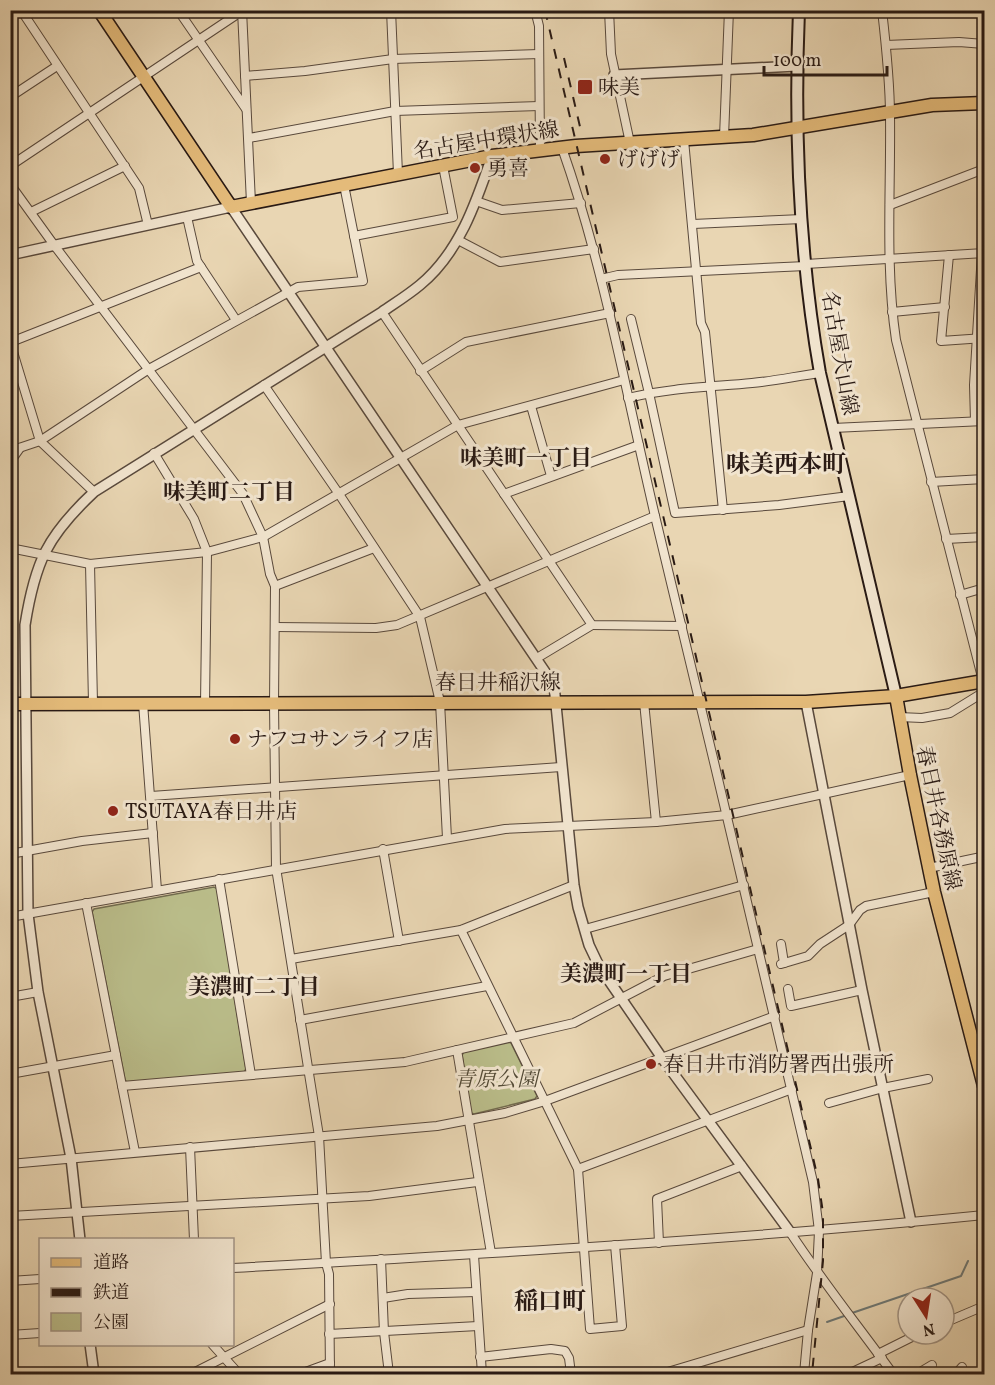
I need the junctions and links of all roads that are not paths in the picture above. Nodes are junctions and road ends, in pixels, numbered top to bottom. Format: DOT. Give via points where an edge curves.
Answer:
graph roads {
  1 [pos="21,10"];
  2 [pos="99,10"];
  3 [pos="178,10"];
  4 [pos="249,10"];
  5 [pos="391,10"];
  6 [pos="536,10"];
  7 [pos="609,10"];
  8 [pos="729,10"];
  9 [pos="799,10"];
  10 [pos="882,10"];
  11 [pos="242,11"];
  12 [pos="197,39"];
  13 [pos="984,44"];
  14 [pos="886,45"];
  15 [pos="539,54"];
  16 [pos="393,59"];
  17 [pos="57,66"];
  18 [pos="797,66"];
  19 [pos="727,69"];
  20 [pos="614,75"];
  21 [pos="143,76"];
  22 [pos="245,76"];
  23 [pos="10,97"];
  24 [pos="984,103"];
  25 [pos="539,106"];
  26 [pos="247,110"];
  27 [pos="394,111"];
  28 [pos="890,112"];
  29 [pos="89,113"];
  30 [pos="798,128"];
  31 [pos="724,137"];
  32 [pos="249,138"];
  33 [pos="684,140"];
  34 [pos="630,143"];
  35 [pos="562,148"];
  36 [pos="540,151"];
  37 [pos="492,156"];
  38 [pos="10,166"];
  39 [pos="124,166"];
  40 [pos="442,166"];
  41 [pos="984,169"];
  42 [pos="398,174"];
  43 [pos="10,184"];
  44 [pos="344,184"];
  45 [pos="476,201"];
  46 [pos="251,202"];
  47 [pos="581,203"];
  48 [pos="890,205"];
  49 [pos="231,207"];
  50 [pos="31,212"];
  51 [pos="453,216"];
  52 [pos="187,217"];
  53 [pos="802,219"];
  54 [pos="693,224"];
  55 [pos="148,225"];
  56 [pos="465,225"];
  57 [pos="354,236"];
  58 [pos="458,240"];
  59 [pos="54,245"];
  60 [pos="594,249"];
  61 [pos="983,253"];
  62 [pos="10,255"];
  63 [pos="949,255"];
  64 [pos="890,259"];
  65 [pos="806,265"];
  66 [pos="201,267"];
  67 [pos="697,270"];
  68 [pos="601,279"];
  69 [pos="289,293"];
  70 [pos="103,307"];
  71 [pos="945,307"];
  72 [pos="382,312"];
  73 [pos="892,312"];
  74 [pos="610,313"];
  75 [pos="236,320"];
  76 [pos="631,320"];
  77 [pos="981,338"];
  78 [pos="11,342"];
  79 [pos="326,347"];
  80 [pos="149,369"];
  81 [pos="420,371"];
  82 [pos="820,373"];
  83 [pos="624,380"];
  84 [pos="264,385"];
  85 [pos="710,385"];
  86 [pos="649,393"];
  87 [pos="628,398"];
  88 [pos="531,406"];
  89 [pos="975,421"];
  90 [pos="984,421"];
  91 [pos="917,423"];
  92 [pos="458,425"];
  93 [pos="194,428"];
  94 [pos="833,428"];
  95 [pos="40,441"];
  96 [pos="639,445"];
  97 [pos="20,448"];
  98 [pos="10,451"];
  99 [pos="154,453"];
  100 [pos="400,459"];
  101 [pos="10,462"];
  102 [pos="551,476"];
  103 [pos="984,479"];
  104 [pos="931,482"];
  105 [pos="94,492"];
  106 [pos="339,494"];
  107 [pos="504,494"];
  108 [pos="849,496"];
  109 [pos="723,510"];
  110 [pos="655,516"];
  111 [pos="263,537"];
  112 [pos="984,537"];
  113 [pos="946,539"];
  114 [pos="10,548"];
  115 [pos="374,548"];
  116 [pos="207,552"];
  117 [pos="43,555"];
  118 [pos="549,561"];
  119 [pos="90,564"];
  120 [pos="275,586"];
  121 [pos="488,588"];
  122 [pos="984,588"];
  123 [pos="960,595"];
  124 [pos="420,617"];
  125 [pos="592,625"];
  126 [pos="682,626"];
  127 [pos="275,627"];
  128 [pos="537,658"];
  129 [pos="984,686"];
  130 [pos="896,696"];
  131 [pos="440,702"];
  132 [pos="556,702"];
  133 [pos="644,702"];
  134 [pos="701,702"];
  135 [pos="806,702"];
  136 [pos="93,703"];
  137 [pos="143,703"];
  138 [pos="10,704"];
  139 [pos="26,704"];
  140 [pos="205,704"];
  141 [pos="273,704"];
  142 [pos="899,717"];
  143 [pos="561,767"];
  144 [pos="444,775"];
  145 [pos="910,775"];
  146 [pos="274,787"];
  147 [pos="824,794"];
  148 [pos="151,796"];
  149 [pos="727,815"];
  150 [pos="656,822"];
  151 [pos="569,825"];
  152 [pos="153,833"];
  153 [pos="447,838"];
  154 [pos="383,849"];
  155 [pos="27,851"];
  156 [pos="10,854"];
  157 [pos="981,857"];
  158 [pos="276,868"];
  159 [pos="929,868"];
  160 [pos="219,879"];
  161 [pos="574,885"];
  162 [pos="744,885"];
  163 [pos="157,890"];
  164 [pos="934,892"];
  165 [pos="86,903"];
  166 [pos="28,914"];
  167 [pos="10,917"];
  168 [pos="849,925"];
  169 [pos="585,929"];
  170 [pos="461,930"];
  171 [pos="399,941"];
  172 [pos="781,944"];
  173 [pos="758,949"];
  174 [pos="291,959"];
  175 [pos="487,986"];
  176 [pos="788,989"];
  177 [pos="862,990"];
  178 [pos="38,992"];
  179 [pos="10,997"];
  180 [pos="620,998"];
  181 [pos="775,1016"];
  182 [pos="300,1020"];
  183 [pos="513,1037"];
  184 [pos="457,1050"];
  185 [pos="116,1055"];
  186 [pos="662,1058"];
  187 [pos="54,1067"];
  188 [pos="308,1070"];
  189 [pos="10,1074"];
  190 [pos="251,1075"];
  191 [pos="928,1079"];
  192 [pos="122,1086"];
  193 [pos="984,1086"];
  194 [pos="883,1088"];
  195 [pos="792,1089"];
  196 [pos="545,1101"];
  197 [pos="829,1103"];
  198 [pos="708,1119"];
  199 [pos="468,1120"];
  200 [pos="319,1136"];
  201 [pos="190,1147"];
  202 [pos="135,1152"];
  203 [pos="71,1158"];
  204 [pos="10,1164"];
  205 [pos="742,1166"];
  206 [pos="578,1168"];
  207 [pos="477,1182"];
  208 [pos="323,1198"];
  209 [pos="192,1205"];
  210 [pos="78,1212"];
  211 [pos="984,1215"];
  212 [pos="10,1216"];
  213 [pos="911,1222"];
  214 [pos="819,1231"];
  215 [pos="790,1232"];
  216 [pos="80,1238"];
  217 [pos="194,1238"];
  218 [pos="659,1242"];
  219 [pos="615,1245"];
  220 [pos="584,1247"];
  221 [pos="491,1253"];
  222 [pos="474,1255"];
  223 [pos="381,1259"];
  224 [pos="326,1263"];
  225 [pos="234,1268"];
  226 [pos="817,1273"];
  227 [pos="39,1280"];
  228 [pos="10,1281"];
  229 [pos="476,1292"];
  230 [pos="383,1298"];
  231 [pos="330,1304"];
  232 [pos="984,1306"];
  233 [pos="956,1318"];
  234 [pos="478,1326"];
  235 [pos="808,1330"];
  236 [pos="384,1332"];
  237 [pos="39,1333"];
  238 [pos="329,1334"];
  239 [pos="10,1335"];
  240 [pos="90,1346"];
  241 [pos="214,1346"];
  242 [pos="897,1346"];
  243 [pos="880,1356"];
  244 [pos="480,1357"];
  245 [pos="224,1358"];
  246 [pos="330,1363"];
  247 [pos="932,1365"];
  248 [pos="962,1367"];
  249 [pos="868,1370"];
  250 [pos="94,1374"];
  251 [pos="191,1374"];
  252 [pos="239,1374"];
  253 [pos="300,1374"];
  254 [pos="330,1374"];
  255 [pos="389,1374"];
  256 [pos="482,1374"];
  257 [pos="571,1374"];
  258 [pos="662,1374"];
  259 [pos="804,1374"];
  260 [pos="849,1374"];
  261 [pos="893,1374"];
  262 [pos="917,1374"];
  263 [pos="956,1374"];
  1 -- 17 [label="street"];
  2 -- 21 [label="main road"];
  3 -- 12 [label="street"];
  4 -- 11 [label="street"];
  5 -- 16 [label="street"];
  6 -- 15 [label="street"];
  7 -- 20 [label="street"];
  8 -- 19 [label="street"];
  9 -- 18 [label="main road, 名古屋犬山線"];
  10 -- 14 [label="street"];
  11 -- 12 [label="street"];
  11 -- 22 [label="street"];
  12 -- 21 [label="street"];
  12 -- 26 [label="street"];
  13 -- 14 [label="street"];
  14 -- 28 [label="street"];
  15 -- 16 [label="street"];
  15 -- 25 [label="street"];
  16 -- 22 [label="street"];
  16 -- 27 [label="street"];
  17 -- 23 [label="street"];
  17 -- 29 [label="street"];
  18 -- 19 [label="street"];
  18 -- 30 [label="main road, 名古屋犬山線"];
  19 -- 20 [label="street"];
  19 -- 31 [label="street"];
  20 -- 34 [label="street"];
  21 -- 29 [label="street"];
  21 -- 49 [label="main road"];
  22 -- 26 [label="street"];
  24 -- 28 [label="main road, 名古屋中環状線"];
  25 -- 27 [label="street"];
  25 -- 36 [label="street"];
  26 -- 32 [label="street"];
  27 -- 32 [label="street"];
  27 -- 42 [label="street"];
  28 -- 30 [label="main road, 名古屋中環状線"];
  28 -- 48 [label="street"];
  29 -- 38 [label="street"];
  29 -- 39 [label="street"];
  30 -- 31 [label="main road, 名古屋中環状線"];
  30 -- 53 [label="main road, 名古屋犬山線"];
  31 -- 33 [label="main road, 名古屋中環状線"];
  32 -- 46 [label="street"];
  33 -- 34 [label="main road, 名古屋中環状線"];
  33 -- 54 [label="street"];
  34 -- 35 [label="main road, 名古屋中環状線"];
  35 -- 36 [label="main road, 名古屋中環状線"];
  35 -- 47 [label="street"];
  36 -- 37 [label="main road, 名古屋中環状線"];
  37 -- 40 [label="main road, 名古屋中環状線"];
  37 -- 45 [label="street"];
  39 -- 50 [label="street"];
  39 -- 55 [label="street" via="139,188"];
  40 -- 42 [label="main road, 名古屋中環状線"];
  40 -- 51 [label="street"];
  41 -- 48 [label="street"];
  42 -- 44 [label="main road, 名古屋中環状線"];
  43 -- 50 [label="street"];
  44 -- 46 [label="main road, 名古屋中環状線"];
  44 -- 57 [label="street"];
  45 -- 47 [label="street" via="502,210"];
  45 -- 56 [label="street"];
  46 -- 49 [label="main road, 名古屋中環状線"];
  47 -- 60 [label="street"];
  48 -- 64 [label="street"];
  49 -- 52 [label="street"];
  49 -- 69 [label="street"];
  50 -- 59 [label="street"];
  51 -- 56 [label="street"];
  51 -- 57 [label="street"];
  52 -- 55 [label="street"];
  52 -- 66 [label="street"];
  53 -- 54 [label="street"];
  53 -- 65 [label="main road, 名古屋犬山線"];
  54 -- 67 [label="street"];
  55 -- 59 [label="street"];
  56 -- 58 [label="street"];
  57 -- 69 [label="street" via="363,280 298,287"];
  58 -- 60 [label="street" via="500,262"];
  58 -- 72 [label="street" via="421,285"];
  59 -- 62 [label="street"];
  59 -- 70 [label="street"];
  60 -- 68 [label="street"];
  61 -- 63 [label="street"];
  61 -- 77 [label="street"];
  63 -- 64 [label="street"];
  63 -- 71 [label="street"];
  64 -- 65 [label="street"];
  64 -- 73 [label="street"];
  65 -- 67 [label="street"];
  65 -- 82 [label="main road, 名古屋犬山線"];
  66 -- 70 [label="street"];
  66 -- 75 [label="street"];
  67 -- 68 [label="street"];
  67 -- 85 [label="street"];
  68 -- 74 [label="street"];
  69 -- 75 [label="street"];
  69 -- 79 [label="street"];
  70 -- 78 [label="street"];
  70 -- 80 [label="street"];
  71 -- 73 [label="street"];
  71 -- 77 [label="street" via="941,341"];
  72 -- 79 [label="street"];
  72 -- 81 [label="street"];
  73 -- 91 [label="street"];
  74 -- 81 [label="street" via="465,342"];
  74 -- 83 [label="street"];
  75 -- 80 [label="street"];
  76 -- 86 [label="street"];
  77 -- 89 [label="street" via="974,385"];
  78 -- 95 [label="street"];
  79 -- 84 [label="street"];
  79 -- 100 [label="street"];
  80 -- 93 [label="street"];
  80 -- 95 [label="street"];
  81 -- 92 [label="street"];
  82 -- 85 [label="street"];
  82 -- 94 [label="main road, 名古屋犬山線"];
  83 -- 87 [label="street"];
  83 -- 88 [label="street"];
  84 -- 93 [label="street"];
  84 -- 106 [label="street"];
  85 -- 86 [label="street"];
  85 -- 109 [label="street"];
  86 -- 87 [label="street"];
  86 -- 109 [label="street" via="675,513"];
  87 -- 96 [label="street"];
  88 -- 92 [label="street"];
  88 -- 102 [label="street"];
  89 -- 90 [label="street"];
  89 -- 91 [label="street"];
  91 -- 94 [label="street"];
  91 -- 104 [label="street"];
  92 -- 100 [label="street"];
  92 -- 107 [label="street"];
  93 -- 99 [label="street"];
  93 -- 111 [label="street" via="243,494"];
  94 -- 108 [label="main road, 名古屋犬山線"];
  95 -- 97 [label="street"];
  95 -- 105 [label="street"];
  96 -- 102 [label="street"];
  96 -- 110 [label="street"];
  97 -- 98 [label="street"];
  97 -- 101 [label="street"];
  99 -- 105 [label="street"];
  99 -- 116 [label="street" via="194,519"];
  100 -- 106 [label="street"];
  100 -- 121 [label="street"];
  102 -- 107 [label="street"];
  103 -- 104 [label="street"];
  104 -- 113 [label="street"];
  105 -- 117 [label="street" via="63,522"];
  106 -- 111 [label="street"];
  106 -- 115 [label="street"];
  107 -- 118 [label="street"];
  108 -- 109 [label="street"];
  108 -- 130 [label="main road, 名古屋犬山線"];
  110 -- 118 [label="street"];
  110 -- 126 [label="street"];
  111 -- 116 [label="street"];
  111 -- 120 [label="street"];
  112 -- 113 [label="street"];
  113 -- 123 [label="street"];
  114 -- 117 [label="street"];
  115 -- 120 [label="street"];
  115 -- 124 [label="street"];
  116 -- 119 [label="street"];
  116 -- 140 [label="street"];
  117 -- 119 [label="street"];
  117 -- 139 [label="street" via="31,588 25,625"];
  118 -- 121 [label="street"];
  118 -- 125 [label="street"];
  119 -- 136 [label="street"];
  120 -- 127 [label="street"];
  121 -- 124 [label="street"];
  121 -- 128 [label="street"];
  122 -- 123 [label="street"];
  123 -- 129 [label="street"];
  124 -- 127 [label="street" via="376,628"];
  124 -- 131 [label="street"];
  125 -- 126 [label="street"];
  125 -- 128 [label="street"];
  126 -- 134 [label="street"];
  127 -- 141 [label="street"];
  128 -- 132 [label="street" via="554,685"];
  129 -- 130 [label="main road, 春日井稲沢線"];
  129 -- 142 [label="street" via="950,713"];
  130 -- 135 [label="main road, 春日井稲沢線"];
  130 -- 142 [label="main road, 春日井各務原線"];
  131 -- 132 [label="main road, 春日井稲沢線"];
  131 -- 141 [label="main road, 春日井稲沢線"];
  131 -- 144 [label="street"];
  132 -- 133 [label="main road, 春日井稲沢線"];
  132 -- 143 [label="street"];
  133 -- 134 [label="main road, 春日井稲沢線"];
  133 -- 150 [label="street"];
  134 -- 135 [label="main road, 春日井稲沢線"];
  134 -- 149 [label="street"];
  135 -- 147 [label="street"];
  136 -- 137 [label="main road, 春日井稲沢線"];
  136 -- 139 [label="main road, 春日井稲沢線"];
  137 -- 140 [label="main road, 春日井稲沢線"];
  137 -- 148 [label="street"];
  138 -- 139 [label="main road, 春日井稲沢線"];
  139 -- 155 [label="street"];
  140 -- 141 [label="main road, 春日井稲沢線"];
  141 -- 146 [label="street"];
  142 -- 145 [label="main road, 春日井各務原線"];
  143 -- 144 [label="street"];
  143 -- 151 [label="street"];
  144 -- 146 [label="street"];
  144 -- 153 [label="street"];
  145 -- 147 [label="street"];
  145 -- 159 [label="main road, 春日井各務原線"];
  146 -- 148 [label="street"];
  146 -- 158 [label="street"];
  147 -- 149 [label="street"];
  147 -- 168 [label="street"];
  148 -- 152 [label="street"];
  149 -- 150 [label="street"];
  149 -- 162 [label="street"];
  150 -- 151 [label="street"];
  151 -- 153 [label="street"];
  151 -- 161 [label="street"];
  152 -- 155 [label="street"];
  152 -- 163 [label="street"];
  153 -- 154 [label="street"];
  154 -- 158 [label="street"];
  154 -- 171 [label="street"];
  155 -- 156 [label="street"];
  155 -- 166 [label="street"];
  157 -- 159 [label="street"];
  158 -- 160 [label="street"];
  158 -- 174 [label="street"];
  159 -- 164 [label="main road, 春日井各務原線"];
  160 -- 163 [label="street"];
  160 -- 190 [label="street"];
  161 -- 169 [label="street"];
  161 -- 170 [label="street"];
  162 -- 169 [label="street"];
  162 -- 173 [label="street"];
  163 -- 165 [label="street"];
  164 -- 168 [label="street" via="866,906"];
  164 -- 193 [label="main road, 春日井各務原線"];
  165 -- 166 [label="street"];
  165 -- 185 [label="street"];
  166 -- 167 [label="street"];
  166 -- 178 [label="street"];
  168 -- 172 [label="street" via="808,956 783,964"];
  168 -- 177 [label="street"];
  169 -- 180 [label="street" via="599,966"];
  170 -- 171 [label="street"];
  170 -- 175 [label="street"];
  171 -- 174 [label="street"];
  173 -- 180 [label="street" via="664,976"];
  173 -- 181 [label="street"];
  174 -- 182 [label="street"];
  175 -- 182 [label="street"];
  175 -- 183 [label="street"];
  176 -- 177 [label="street" via="792,1006"];
  177 -- 194 [label="street"];
  178 -- 179 [label="street"];
  178 -- 187 [label="street"];
  180 -- 183 [label="street" via="574,1023"];
  180 -- 186 [label="street"];
  181 -- 186 [label="street"];
  181 -- 195 [label="street"];
  182 -- 188 [label="street"];
  183 -- 184 [label="street"];
  183 -- 196 [label="street"];
  184 -- 188 [label="street" via="405,1062"];
  184 -- 199 [label="street"];
  185 -- 187 [label="street"];
  185 -- 192 [label="street"];
  186 -- 196 [label="street"];
  186 -- 198 [label="street"];
  187 -- 189 [label="street"];
  187 -- 203 [label="street"];
  188 -- 190 [label="street"];
  188 -- 200 [label="street"];
  190 -- 192 [label="street"];
  191 -- 194 [label="street"];
  192 -- 202 [label="street"];
  194 -- 197 [label="street"];
  194 -- 213 [label="street"];
  195 -- 198 [label="street"];
  195 -- 214 [label="street" via="813,1182"];
  196 -- 199 [label="street"];
  196 -- 206 [label="street"];
  198 -- 205 [label="street"];
  198 -- 206 [label="street"];
  199 -- 200 [label="street"];
  199 -- 207 [label="street"];
  200 -- 201 [label="street"];
  200 -- 208 [label="street"];
  201 -- 202 [label="street"];
  201 -- 209 [label="street"];
  202 -- 203 [label="street"];
  203 -- 204 [label="street"];
  203 -- 210 [label="street"];
  205 -- 215 [label="street"];
  205 -- 218 [label="street" via="657,1199"];
  206 -- 220 [label="street"];
  207 -- 208 [label="street"];
  207 -- 221 [label="street"];
  208 -- 209 [label="street"];
  208 -- 224 [label="street"];
  209 -- 210 [label="street"];
  209 -- 217 [label="street"];
  210 -- 212 [label="street"];
  210 -- 216 [label="street"];
  211 -- 213 [label="street"];
  213 -- 214 [label="street"];
  214 -- 215 [label="street"];
  214 -- 226 [label="street"];
  215 -- 218 [label="street"];
  215 -- 226 [label="street"];
  218 -- 219 [label="street"];
  219 -- 220 [label="street"];
  219 -- 220 [label="street" via="622,1326 590,1329"];
  220 -- 221 [label="street"];
  221 -- 222 [label="street"];
  222 -- 223 [label="street"];
  222 -- 229 [label="street"];
  223 -- 224 [label="street"];
  223 -- 230 [label="street"];
  224 -- 225 [label="street"];
  224 -- 231 [label="street"];
  226 -- 235 [label="street"];
  226 -- 243 [label="street"];
  227 -- 228 [label="street"];
  229 -- 230 [label="street"];
  229 -- 234 [label="street"];
  230 -- 236 [label="street"];
  231 -- 238 [label="street"];
  231 -- 245 [label="street"];
  232 -- 233 [label="street"];
  234 -- 236 [label="street"];
  234 -- 244 [label="street"];
  235 -- 258 [label="street"];
  235 -- 259 [label="street"];
  236 -- 238 [label="street"];
  236 -- 255 [label="street"];
  237 -- 239 [label="street"];
  238 -- 246 [label="street"];
  240 -- 250 [label="street"];
  241 -- 245 [label="street"];
  242 -- 243 [label="street"];
  243 -- 249 [label="street"];
  243 -- 261 [label="street"];
  244 -- 256 [label="street"];
  244 -- 257 [label="street" via="565,1351"];
  245 -- 251 [label="street"];
  245 -- 252 [label="street"];
  246 -- 253 [label="street"];
  246 -- 254 [label="street"];
  247 -- 262 [label="street"];
  248 -- 263 [label="street"];
  249 -- 260 [label="street"];
}
